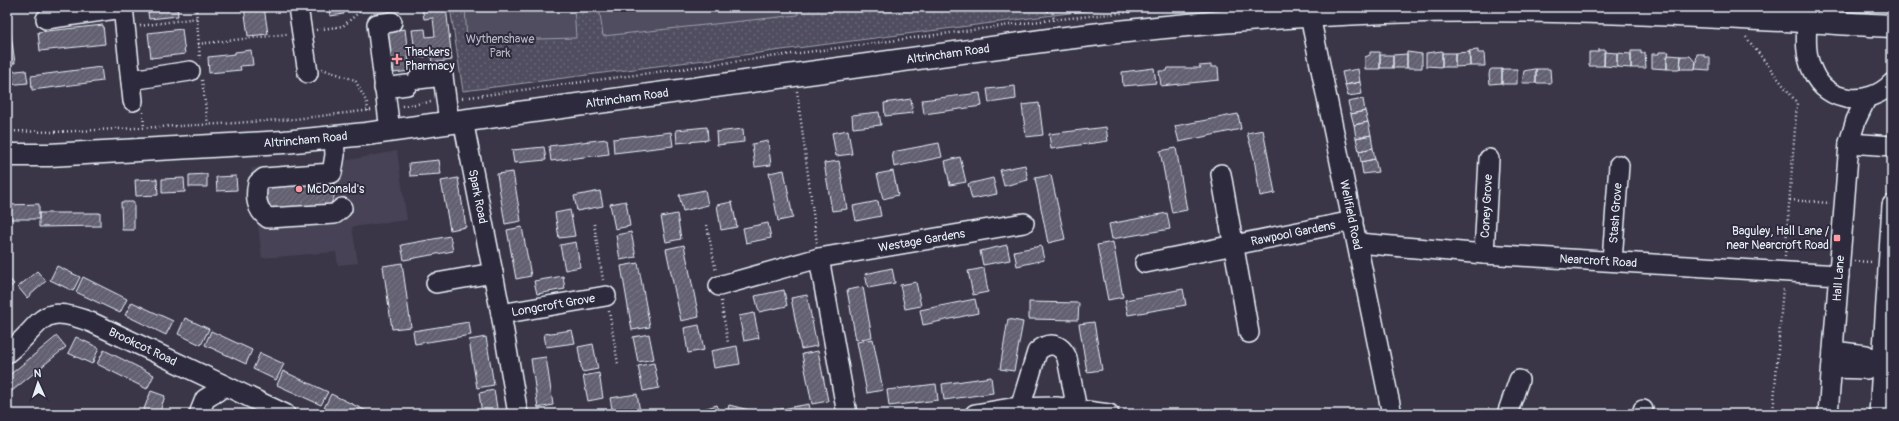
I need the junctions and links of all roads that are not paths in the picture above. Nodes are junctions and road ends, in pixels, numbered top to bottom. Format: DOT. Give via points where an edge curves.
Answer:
graph roads {
  1 [pos="123,7"];
  2 [pos="298,7"];
  3 [pos="1310,16"];
  4 [pos="46,19"];
  5 [pos="1808,21"];
  6 [pos="392,22"];
  7 [pos="1892,26"];
  8 [pos="307,68"];
  9 [pos="190,71"];
  10 [pos="131,80"];
  11 [pos="1892,82"];
  12 [pos="384,88"];
  13 [pos="1840,97"];
  14 [pos="1866,98"];
  15 [pos="133,101"];
  16 [pos="456,121"];
  17 [pos="390,130"];
  18 [pos="334,137"];
  19 [pos="1849,140"];
  20 [pos="1892,146"];
  21 [pos="7,155"];
  22 [pos="1489,159"];
  23 [pos="1620,165"];
  24 [pos="1221,174"];
  25 [pos="1892,204"];
  26 [pos="342,208"];
  27 [pos="1353,221"];
  28 [pos="1024,223"];
  29 [pos="1358,243"];
  30 [pos="1234,246"];
  31 [pos="1484,254"];
  32 [pos="819,258"];
  33 [pos="1612,262"];
  34 [pos="1145,263"];
  35 [pos="1839,268"];
  36 [pos="493,272"];
  37 [pos="436,283"];
  38 [pos="719,286"];
  39 [pos="606,296"];
  40 [pos="502,314"];
  41 [pos="1249,333"];
  42 [pos="7,353"];
  43 [pos="1832,359"];
  44 [pos="1883,363"];
  45 [pos="1519,380"];
  46 [pos="221,384"];
  47 [pos="1014,410"];
  48 [pos="1077,410"];
  49 [pos="198,414"];
  50 [pos="285,414"];
  51 [pos="518,414"];
  52 [pos="847,414"];
  53 [pos="975,414"];
  54 [pos="1108,414"];
  55 [pos="1392,414"];
  56 [pos="1507,414"];
  57 [pos="1828,414"];
  58 [pos="1879,414"];
  1 -- 4 [label="street"];
  1 -- 10 [label="street"];
  2 -- 8 [label="street"];
  3 -- 5 [label="highway, Altrincham Road" via="1387,12 1516,12 1649,14"];
  3 -- 16 [label="highway, Altrincham Road" via="1109,32"];
  3 -- 27 [label="street, Wellfield Road"];
  5 -- 7 [label="highway, Altrincham Road"];
  5 -- 13 [label="street" via="1807,52 1813,74 1826,90"];
  6 -- 12 [label="street" via="377,24"];
  9 -- 10 [label="street"];
  10 -- 15 [label="street"];
  11 -- 14 [label="street" via="1884,90"];
  12 -- 16 [label="street, Spark Road" via="444,76 447,100"];
  12 -- 17 [label="street"];
  13 -- 14 [label="street" via="1856,100"];
  13 -- 19 [label="street, Hall Lane"];
  14 -- 19 [label="street, Hall Lane"];
  16 -- 17 [label="highway, Altrincham Road"];
  16 -- 36 [label="street, Spark Road"];
  17 -- 18 [label="highway, Altrincham Road"];
  18 -- 21 [label="highway, Altrincham Road" via="49,155"];
  18 -- 26 [label="street" via="332,173 264,178 258,183 256,190 261,214 268,218 335,214"];
  19 -- 20 [label="street"];
  19 -- 35 [label="street, Hall Lane"];
  22 -- 31 [label="street, Coney Grove"];
  23 -- 33 [label="street, Stash Grove"];
  24 -- 30 [label="street, Rawpool Gardens"];
  25 -- 44 [label="street"];
  27 -- 29 [label="street, Wellfield Road"];
  27 -- 30 [label="street, Rawpool Gardens"];
  28 -- 32 [label="street, Westage Gardens"];
  29 -- 31 [label="street, Nearcroft Road"];
  29 -- 55 [label="street, Wellfield Road"];
  30 -- 34 [label="street, Rawpool Gardens"];
  30 -- 41 [label="street, Rawpool Gardens"];
  31 -- 33 [label="street, Nearcroft Road"];
  32 -- 38 [label="street, Westage Gardens"];
  32 -- 52 [label="street"];
  33 -- 35 [label="street, Nearcroft Road"];
  35 -- 43 [label="street, Hall Lane"];
  36 -- 37 [label="street"];
  36 -- 40 [label="street, Spark Road"];
  39 -- 40 [label="street, Longcroft Grove"];
  40 -- 51 [label="street, Spark Road"];
  42 -- 46 [label="street, Brookcot Road" via="44,318 60,313 72,314"];
  43 -- 44 [label="street" via="1866,369"];
  43 -- 57 [label="street, Hall Lane"];
  44 -- 58 [label="street"];
  45 -- 56 [label="street"];
  46 -- 49 [label="street" via="218,391 205,399"];
  46 -- 50 [label="street, Brookcot Road"];
  47 -- 48 [label="street" via="1056,407"];
  47 -- 48 [label="street" via="1037,352 1049,345 1058,345 1064,350 1067,358"];
  47 -- 53 [label="street"];
  48 -- 54 [label="street"];
}
